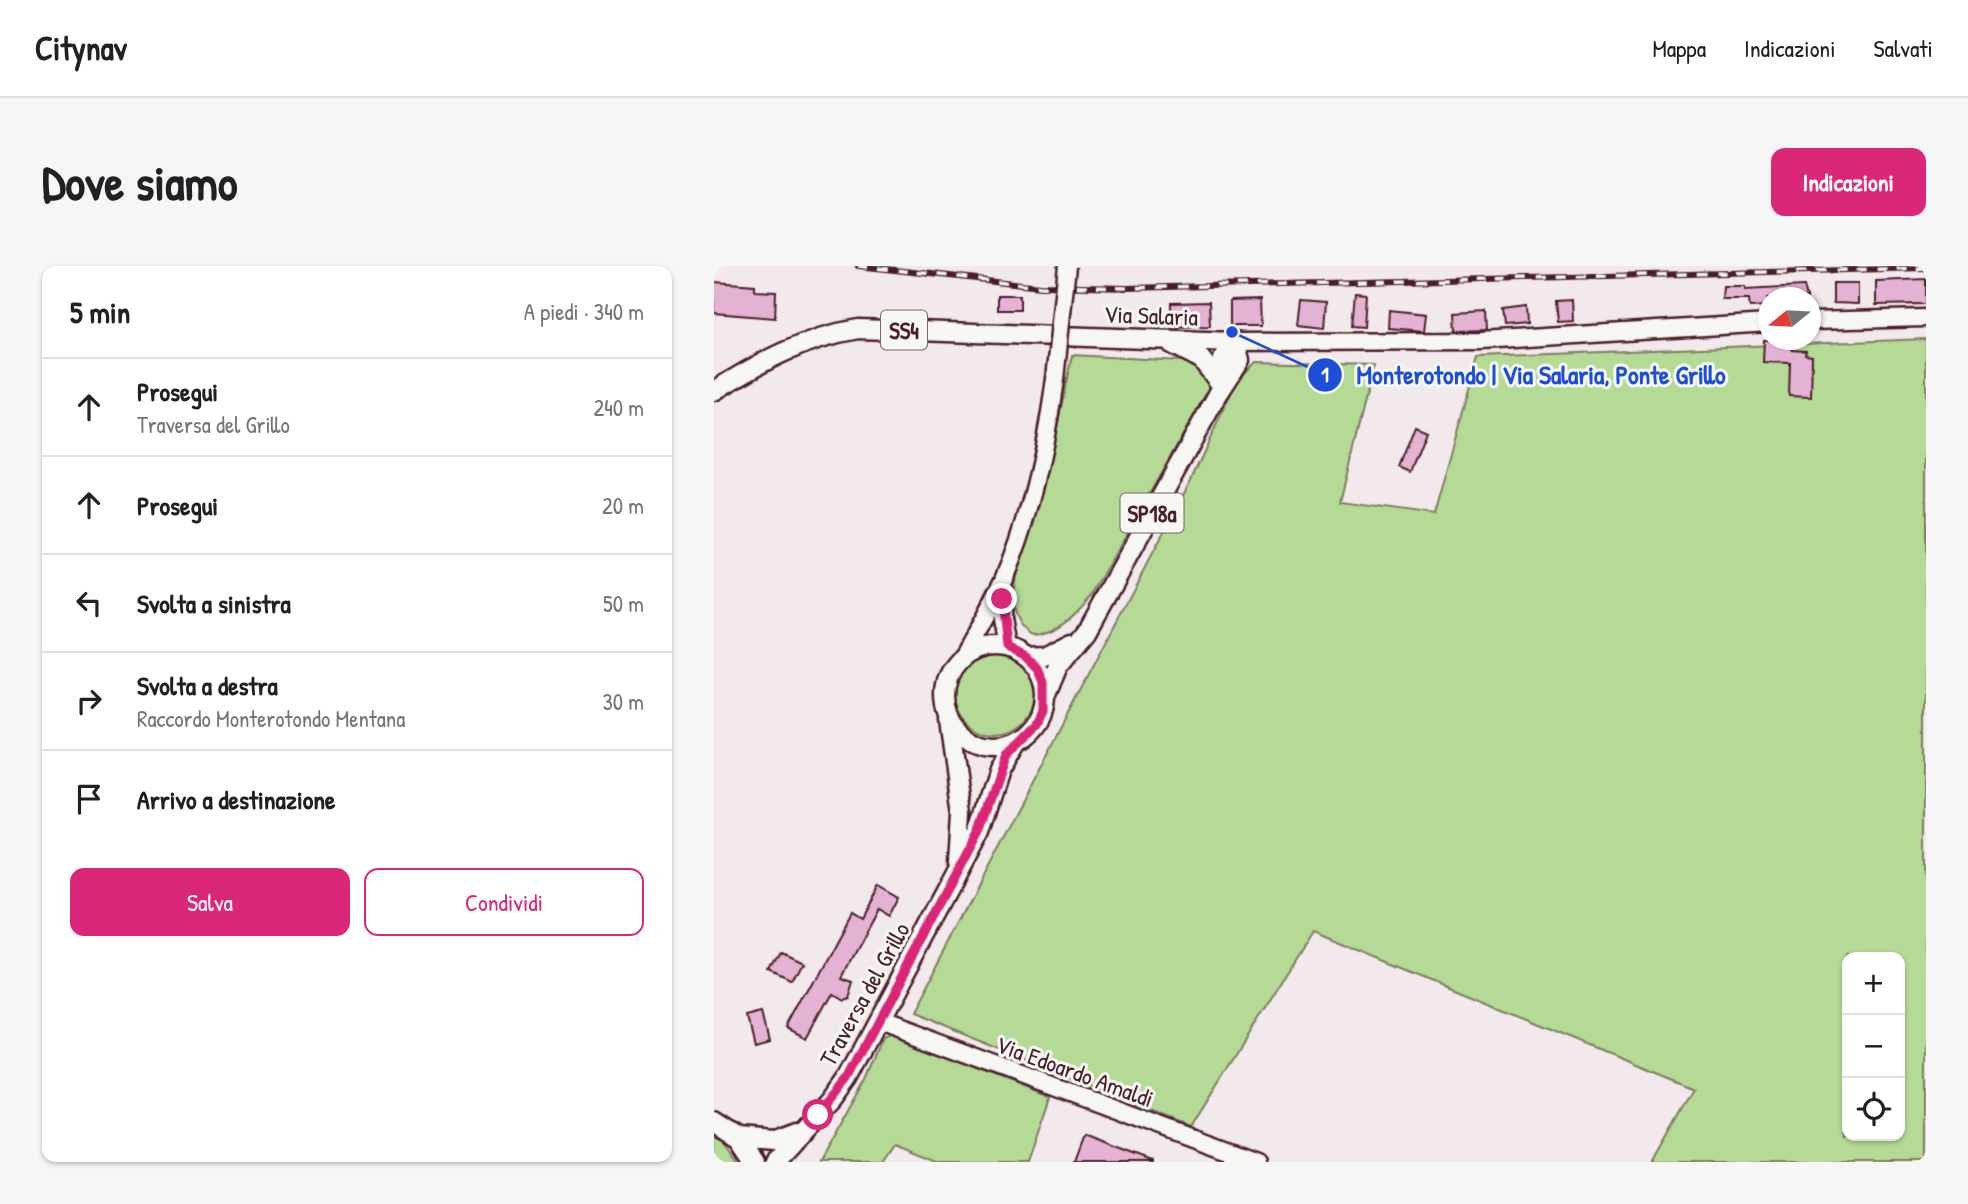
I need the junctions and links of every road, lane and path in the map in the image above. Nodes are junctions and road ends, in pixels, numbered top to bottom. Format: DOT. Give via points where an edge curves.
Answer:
graph roads {
  1 [pos="1067,266"];
  2 [pos="1926,318"];
  3 [pos="1821,321"];
  4 [pos="1758,324"];
  5 [pos="1163,340"];
  6 [pos="1238,351"];
  7 [pos="1219,388"];
  8 [pos="714,391"];
  9 [pos="1004,579"];
  10 [pos="1087,632"];
  11 [pos="1007,647"];
  12 [pos="963,656"];
  13 [pos="1026,657"];
  14 [pos="1045,697"];
  15 [pos="949,718"];
  16 [pos="1015,743"];
  17 [pos="957,872"];
  18 [pos="879,1022"];
  19 [pos="714,1122"];
  20 [pos="806,1126"];
  21 [pos="739,1138"];
  22 [pos="755,1162"];
  23 [pos="775,1162"];
  24 [pos="1256,1162"];
  1 -- 9 [label="main road, bridge" via="1055,379 1038,470"];
  2 -- 3 [label="main road"];
  4 -- 6 [label="main road, Via Salaria / SS4" via="1481,341 1272,343"];
  5 -- 6 [label="main road, Via Salaria / SS4"];
  5 -- 7 [label="main road" via="1202,359"];
  5 -- 8 [label="main road, Via Salaria / SS4" via="859,329 786,349"];
  6 -- 7 [label="main road" via="1223,359"];
  7 -- 10 [label="main road, SP18a"];
  9 -- 11 [label="main road" via="1002,619"];
  9 -- 12 [label="main road"];
  10 -- 13 [label="main road" via="1052,653"];
  10 -- 14 [label="main road, SP18a" via="1058,666"];
  11 -- 12 [label="main road" via="992,646"];
  11 -- 13 [label="main road"];
  12 -- 15 [label="main road" via="945,685"];
  13 -- 14 [label="main road" via="1037,668"];
  14 -- 16 [label="main road" via="1037,724"];
  15 -- 16 [label="main road" via="958,731 978,744 1000,747"];
  15 -- 17 [label="main road, Traversa del Grillo" via="962,811"];
  16 -- 17 [label="main road, Traversa del Grillo" via="997,775 984,823"];
  17 -- 18 [label="main road, Traversa del Grillo"];
  18 -- 20 [label="main road, Traversa del Grillo" via="848,1078"];
  18 -- 24 [label="main road, Via Edoardo Amaldi"];
  19 -- 21 [label="main road"];
  20 -- 21 [label="main road" via="773,1141"];
  20 -- 23 [label="main road, Traversa del Grillo"];
  21 -- 22 [label="main road"];
}
